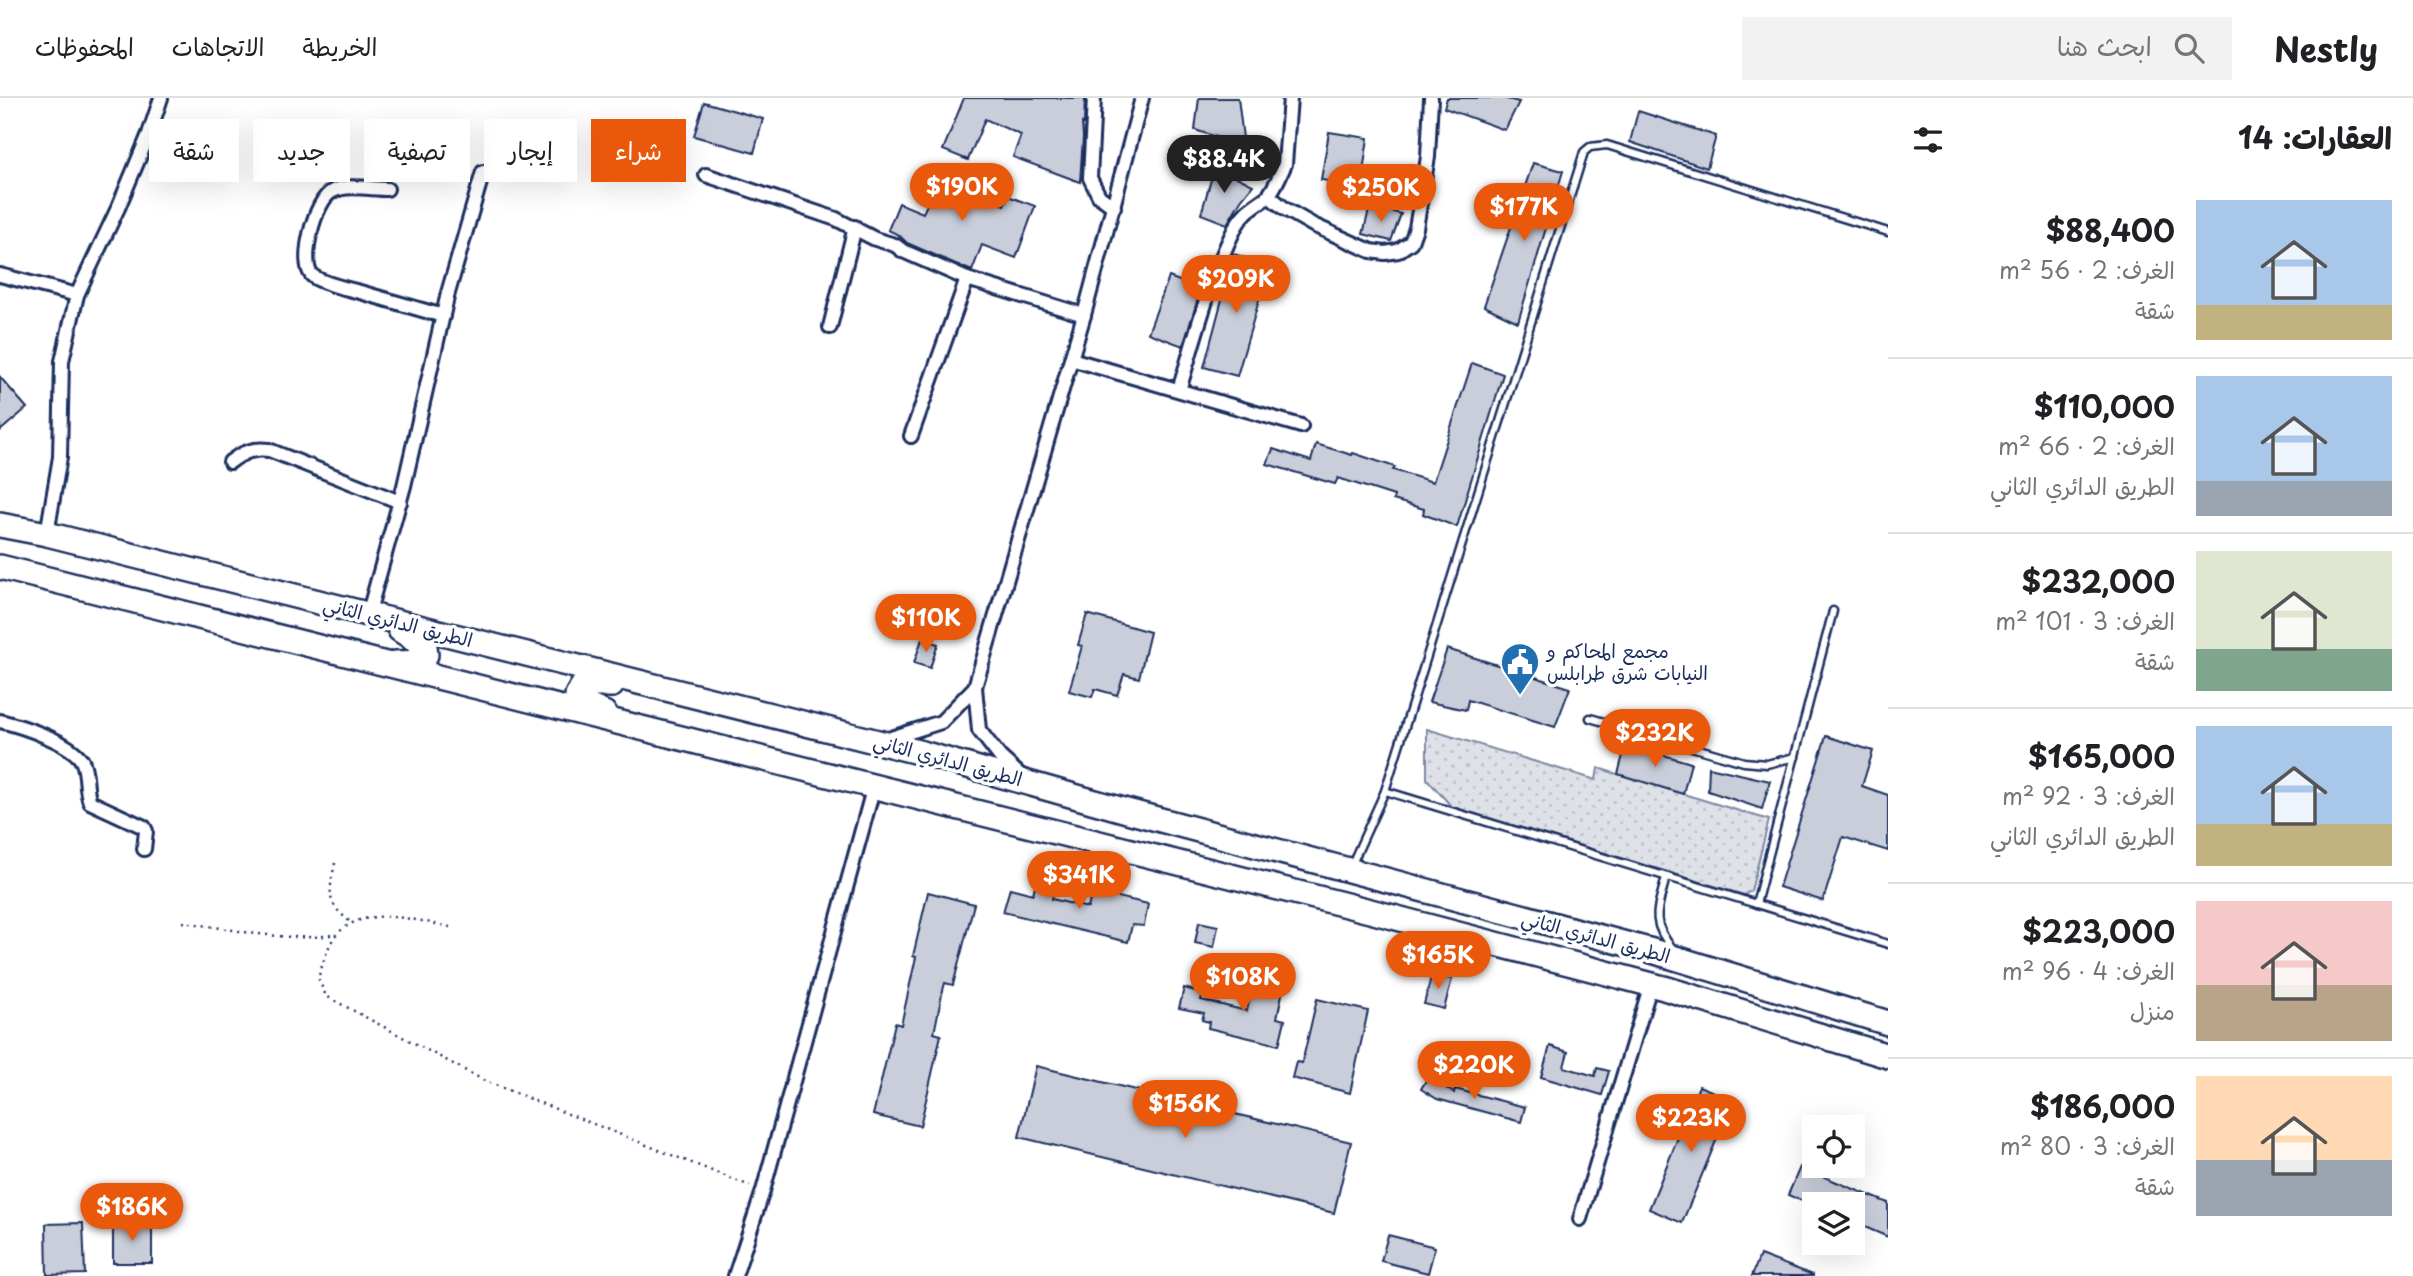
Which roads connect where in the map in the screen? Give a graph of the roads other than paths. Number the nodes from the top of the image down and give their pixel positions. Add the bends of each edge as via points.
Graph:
1 (161, 98) edge
2 (1094, 98) edge
3 (1142, 98) edge
4 (1290, 98) edge
5 (1432, 98) edge
6 (483, 173) dead end
7 (706, 175) dead end
8 (387, 190) dead end
9 (1269, 196) junction
10 (1114, 207) junction
11 (855, 227) junction
12 (1888, 232) edge
13 (0, 275) edge
14 (967, 279) junction
15 (77, 295) junction
16 (1084, 315) junction
17 (443, 316) junction
18 (830, 327) dead end
19 (1072, 359) junction
20 (1179, 390) junction
21 (1301, 426) dead end
22 (911, 436) dead end
23 (230, 462) dead end
24 (400, 502) junction
25 (0, 525) edge
26 (47, 534) junction
27 (0, 567) edge
28 (1833, 611) dead end
29 (368, 615) junction
30 (375, 662) junction
31 (975, 687) junction
32 (1590, 718) dead end
33 (0, 721) edge
34 (640, 730) junction
35 (879, 742) junction
36 (1795, 757) junction
37 (1026, 781) junction
38 (874, 786) junction
39 (1385, 792) junction
40 (144, 849) dead end
41 (1348, 871) junction
42 (1666, 877) junction
43 (1756, 904) junction
44 (1888, 944) edge
45 (1683, 961) junction
46 (1651, 984) junction
47 (1888, 1023) edge
48 (1888, 1056) edge
49 (1580, 1219) dead end
50 (735, 1276) edge

1 - 15 street via 118,208
2 - 10 street via 1090,178 1099,196
3 - 10 street
4 - 9 street via 1284,164
5 - 9 street via 1416,228 1411,242 1398,251 1371,251 1313,225
6 - 17 street
7 - 11 street
8 - 17 street via 346,188 326,195 317,211 307,270 334,285
9 - 20 street via 1250,207 1234,229
10 - 16 street
11 - 14 street
11 - 18 street
12 - 39 lane via 1607,145 1584,152
13 - 15 street
14 - 16 street
14 - 22 street
15 - 26 street via 62,361 60,457
16 - 19 street
17 - 24 street
19 - 20 street
19 - 31 street
20 - 21 street
23 - 24 street via 253,450 269,450
24 - 29 street
25 - 26 highway, الطريق الدائري الثاني
26 - 29 highway, الطريق الدائري الثاني
27 - 30 highway, الطريق الدائري الثاني
28 - 36 lane
29 - 30 highway via 425,646 422,662
29 - 35 highway, الطريق الدائري الثاني
30 - 34 highway, الطريق الدائري الثاني
31 - 35 street via 942,722
31 - 37 street via 979,730
32 - 36 lane via 1744,762 1768,764
33 - 40 street via 74,750 83,762 90,802 144,827
34 - 35 highway via 586,705 577,695 583,685 605,684
34 - 38 highway, الطريق الدائري الثاني
35 - 37 highway, الطريق الدائري الثاني
36 - 43 lane
37 - 41 highway, الطريق الدائري الثاني
38 - 46 highway, الطريق الدائري الثاني
38 - 50 street via 763,1191
39 - 41 lane
39 - 42 lane
41 - 45 highway, الطريق الدائري الثاني
42 - 43 lane
42 - 45 lane via 1657,913 1659,932
43 - 44 lane
45 - 47 highway, الطريق الدائري الثاني
46 - 48 highway, الطريق الدائري الثاني
46 - 49 street

